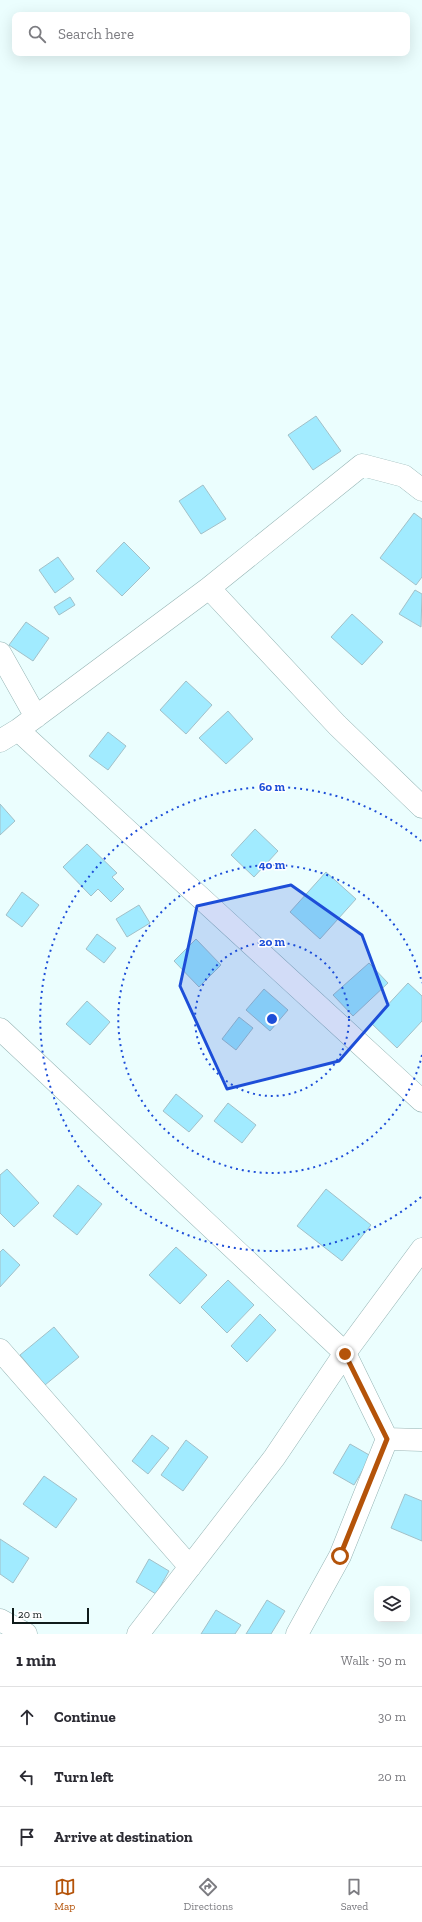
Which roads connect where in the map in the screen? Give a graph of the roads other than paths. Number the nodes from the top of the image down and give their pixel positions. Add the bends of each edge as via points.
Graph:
1 (422, 490) edge
2 (208, 588) junction
3 (0, 653) edge
4 (36, 717) junction
5 (9, 736) edge
6 (422, 807) edge
7 (0, 1029) edge
8 (422, 1101) edge
9 (422, 1249) edge
10 (0, 1350) edge
11 (345, 1354) junction
12 (387, 1439) junction
13 (422, 1440) edge
14 (190, 1567) junction
15 (0, 1620) edge
16 (26, 1634) edge
17 (138, 1634) edge
18 (297, 1634) edge

1 - 2 street via 404,476 362,465
2 - 4 street
2 - 6 street via 336,725
3 - 4 street
4 - 5 street
5 - 8 street
7 - 11 street
9 - 11 street
10 - 14 street
11 - 12 street
11 - 14 street via 274,1458
12 - 13 street
12 - 18 street via 340,1556
14 - 17 street
15 - 16 street

